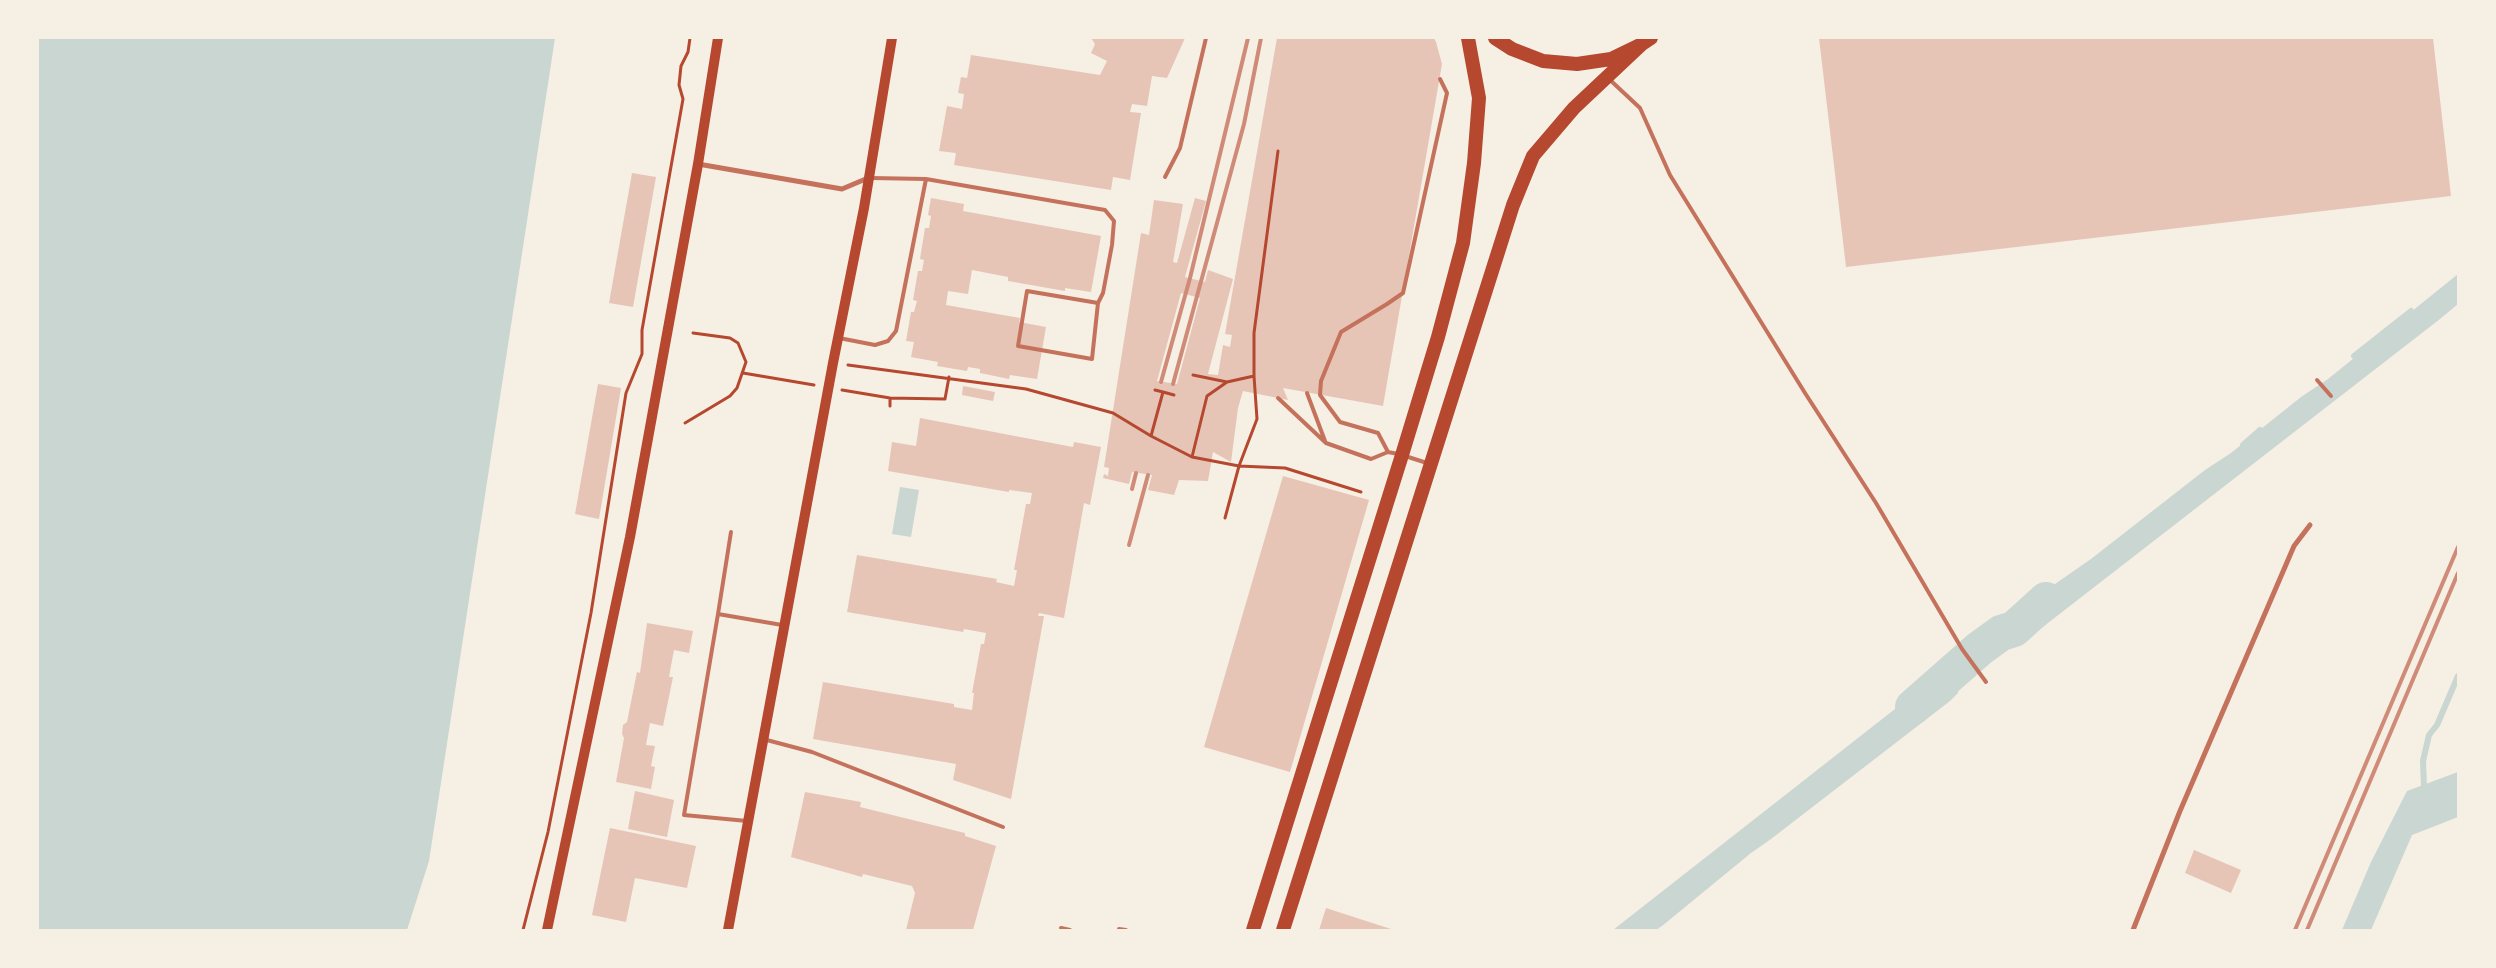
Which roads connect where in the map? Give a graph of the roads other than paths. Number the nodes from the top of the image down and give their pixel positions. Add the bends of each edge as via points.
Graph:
1 (718, 38) edge
2 (892, 38) edge
3 (1206, 38) edge
4 (1468, 38) edge
5 (1496, 38) edge
6 (1646, 41) edge
7 (1606, 77) junction
8 (1440, 79) dead end
9 (698, 164) junction
10 (1165, 177) dead end
11 (869, 178) junction
12 (926, 179) junction
13 (1098, 303) junction
14 (839, 338) junction
15 (2317, 380) dead end
16 (1307, 392) dead end
17 (2331, 396) dead end
18 (1278, 398) dead end
19 (1326, 443) junction
20 (1388, 452) junction
21 (1402, 455) junction
22 (1432, 464) junction
23 (2310, 525) dead end
24 (731, 532) dead end
25 (718, 614) junction
26 (785, 626) junction
27 (1986, 682) dead end
28 (762, 739) junction
29 (747, 821) junction
30 (1003, 827) dead end
31 (1062, 928) dead end
32 (1119, 929) dead end
33 (547, 930) edge
34 (728, 930) edge
35 (1070, 930) edge
36 (1126, 930) edge
37 (1253, 930) edge
38 (1283, 930) edge
39 (2133, 930) edge

1 - 9 main road
2 - 11 main road
3 - 10 lane via 1180,148
4 - 21 highway via 1479,98 1463,243
5 - 6 highway via 1512,49 1543,61 1577,64 1611,58
6 - 7 highway
7 - 22 highway via 1533,156 1513,205
7 - 27 lane via 1640,108 1670,174 1876,503 1962,650
8 - 20 lane via 1446,93 1403,292 1341,332 1321,381 1320,395 1340,422 1378,433
9 - 11 street via 842,189
9 - 33 main road via 630,537
11 - 12 lane
11 - 14 main road
12 - 13 lane via 1105,210 1114,221 1103,293
12 - 14 lane via 896,331 888,340 875,345
13 - 13 lane via 1027,290 1018,346 1092,359
14 - 26 main road
15 - 17 lane
16 - 19 lane
18 - 19 lane
19 - 20 lane via 1371,459
20 - 21 lane
21 - 22 lane
21 - 37 highway
22 - 38 highway
23 - 39 street via 2294,546 2180,811
24 - 25 lane
25 - 26 lane
25 - 29 lane via 684,815
26 - 28 main road
28 - 29 main road
28 - 30 lane via 812,752
29 - 34 main road
31 - 35 lane
32 - 36 lane

